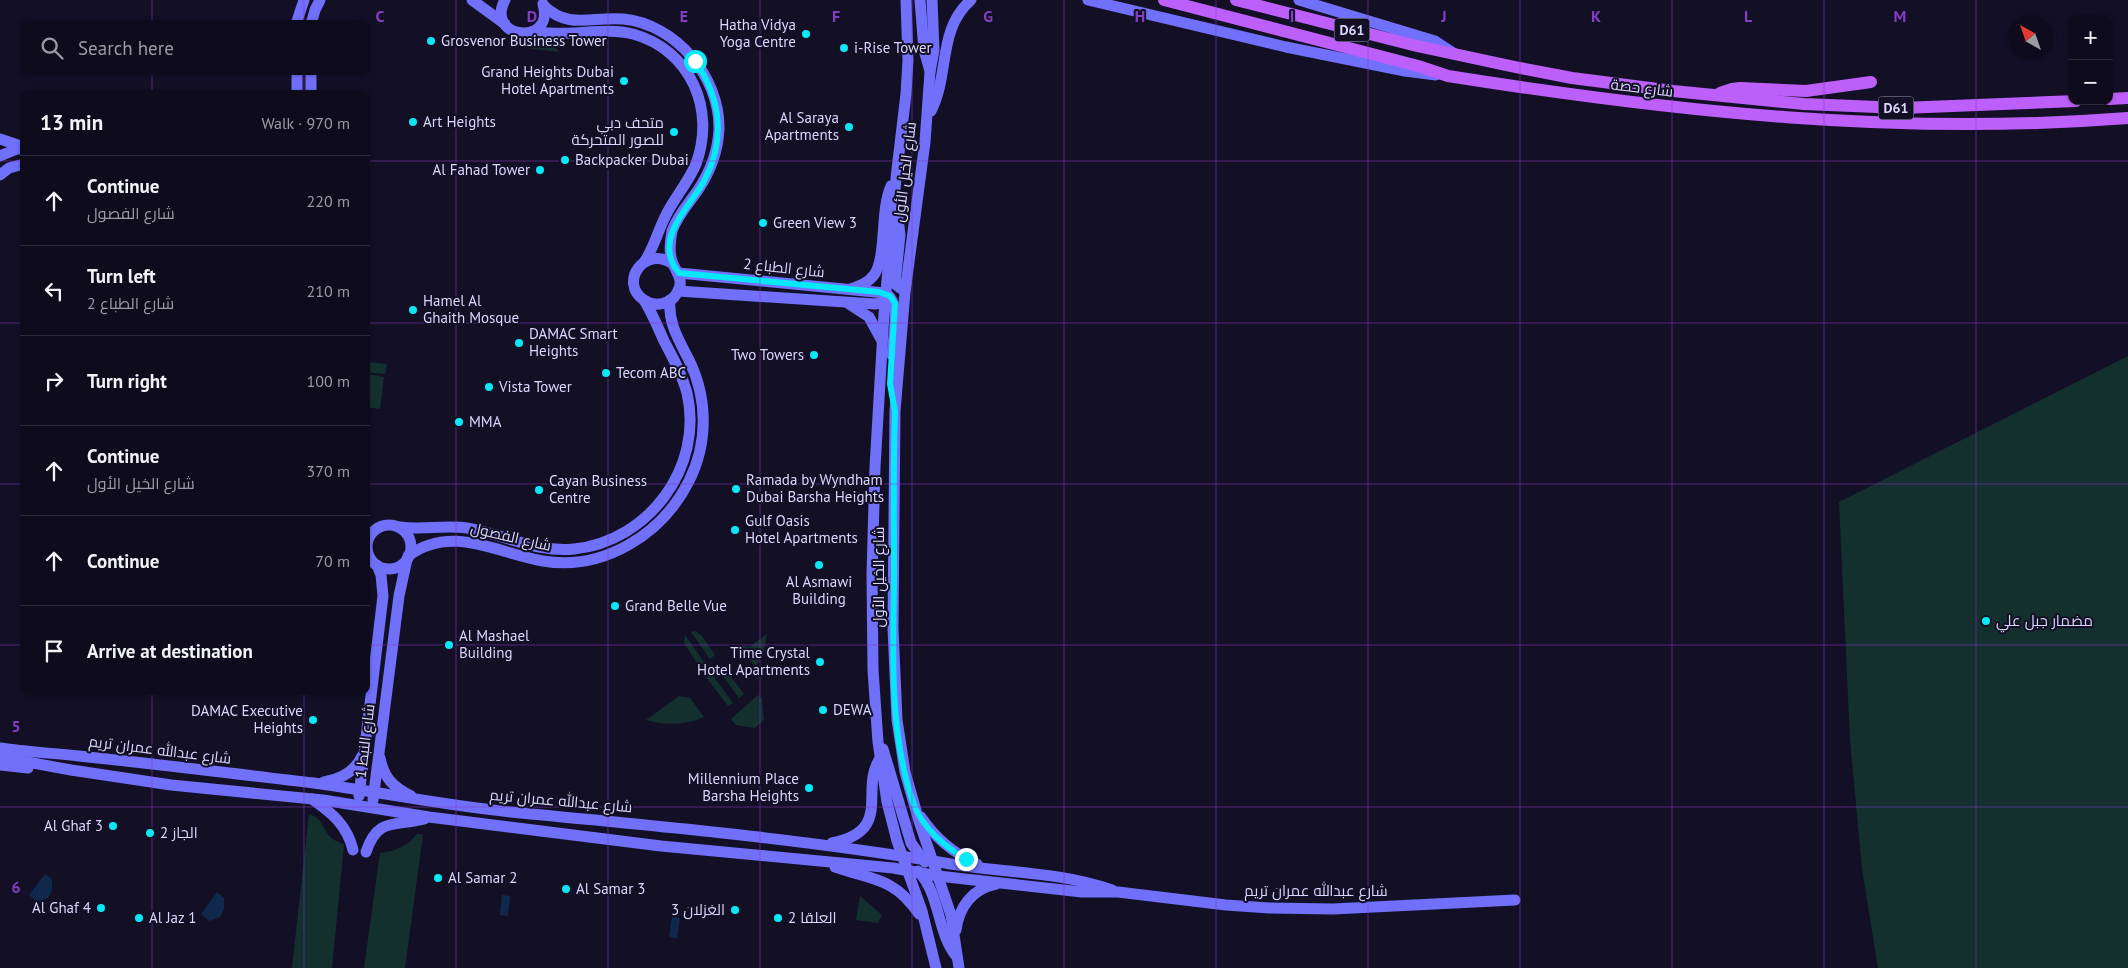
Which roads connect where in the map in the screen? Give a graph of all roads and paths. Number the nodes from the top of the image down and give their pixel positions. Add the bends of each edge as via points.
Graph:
1 (304, 0) edge
2 (320, 0) edge
3 (472, 0) edge
4 (505, 0) edge
5 (900, 0) edge
6 (906, 0) edge
7 (920, 0) edge
8 (932, 0) edge
9 (971, 0) edge
10 (1088, 0) edge
11 (1164, 0) edge
12 (1299, 0) edge
13 (542, 2) edge
14 (1243, 2) edge
15 (297, 20) edge
16 (312, 20) edge
17 (906, 23) junction
18 (505, 24) junction
19 (531, 32) junction
20 (1455, 54) junction
21 (930, 72) junction
22 (297, 75) edge
23 (311, 75) edge
24 (1448, 76) junction
25 (1871, 82) dead end
26 (297, 90) edge
27 (311, 90) edge
28 (1716, 94) junction
29 (2128, 98) edge
30 (2113, 99) edge
31 (2068, 101) edge
32 (2128, 118) edge
33 (927, 120) junction
34 (0, 139) edge
35 (20, 146) edge
36 (20, 149) edge
37 (0, 156) edge
38 (20, 165) edge
39 (0, 175) edge
40 (896, 178) junction
41 (894, 210) junction
42 (645, 261) junction
43 (676, 268) junction
44 (732, 278) junction
45 (906, 288) junction
46 (850, 290) junction
47 (678, 291) junction
48 (730, 294) junction
49 (888, 298) junction
50 (644, 300) junction
51 (670, 300) junction
52 (845, 302) junction
53 (889, 318) junction
54 (882, 342) junction
55 (895, 411) junction
56 (399, 527) junction
57 (370, 534) edge
58 (408, 558) junction
59 (373, 563) edge
60 (0, 741) edge
61 (878, 742) junction
62 (364, 752) junction
63 (379, 753) junction
64 (74, 755) junction
65 (4, 756) edge
66 (880, 759) junction
67 (316, 784) junction
68 (360, 790) junction
69 (374, 793) junction
70 (311, 798) junction
71 (419, 801) junction
72 (358, 806) junction
73 (914, 806) junction
74 (372, 808) junction
75 (429, 817) junction
76 (824, 844) junction
77 (352, 850) dead end
78 (366, 852) dead end
79 (820, 860) junction
80 (905, 862) junction
81 (932, 867) junction
82 (988, 868) junction
83 (920, 873) junction
84 (1002, 882) junction
85 (1118, 892) junction
86 (916, 894) junction
87 (932, 897) junction
88 (1515, 900) dead end
89 (924, 922) junction
90 (955, 934) junction
91 (958, 962) edge
92 (936, 968) edge

1 - 15 main road
2 - 16 main road
3 - 18 main road
4 - 18 main road via 501,12
5 - 17 main road
6 - 17 main road, شارع الخيل الأول
7 - 21 main road via 924,50
8 - 21 main road, شارع الخيل الأول via 934,44
9 - 33 main road via 951,27 939,89
10 - 24 main road via 1305,51 1410,72
11 - 24 main road, شارع حصة / D61
12 - 20 main road via 1424,37 1444,45
13 - 19 main road via 541,24
13 - 43 main road via 556,16 570,20 624,19 653,28 669,36 687,52 708,82 718,117 718,141 704,182 680,214 672,231 670,247
14 - 20 main road, شارع حصة / D61
17 - 40 main road, شارع الخيل الأول via 906,94
18 - 19 main road via 518,33
19 - 42 main road via 610,31 633,34 653,42 671,55 695,86 704,119 700,152
20 - 28 main road, شارع حصة / D61 via 1572,78
21 - 33 main road, شارع الخيل الأول
22 - 26 main road
23 - 27 main road
24 - 32 main road, شارع حصة / D61 via 1657,106 1809,121 1962,125
25 - 28 main road via 1806,90 1732,88
28 - 31 main road, شارع حصة / D61 via 1804,104 1902,108
29 - 30 main road
33 - 45 main road, شارع الخيل الأول
34 - 35 main road
36 - 37 main road
38 - 39 main road
40 - 41 main road, شارع الخيل الأول
40 - 46 main road via 888,195 877,269 870,279
41 - 45 main road via 900,229 895,284
41 - 49 main road, شارع الخيل الأول
42 - 43 main road via 659,258
42 - 50 main road via 637,270 634,281 636,292
43 - 44 main road, شارع الطباع 2
43 - 47 main road via 680,285
44 - 46 main road, شارع الطباع 2
44 - 48 main road via 726,284
45 - 49 main road
45 - 55 main road, شارع الخيل الأول
46 - 49 main road, شارع الطباع 2
47 - 48 main road, شارع الطباع 2
47 - 51 main road
48 - 52 main road, شارع الطباع 2
49 - 52 main road, شارع الطباع 2
49 - 53 main road, شارع الخيل الأول
50 - 51 main road via 654,304
50 - 56 main road, شارع الفصول via 683,379 690,409 684,460 668,492 645,518 613,539 563,550 531,546 464,528
51 - 58 main road, شارع الفصول via 671,325 699,386 704,426 699,454 689,481 656,526 630,546 581,562 541,560 453,540 424,546
52 - 54 main road via 869,318
53 - 54 main road, شارع الخيل الأول
53 - 55 main road via 890,384
54 - 61 main road, شارع الخيل الأول via 872,574
55 - 73 main road, شارع الخيل الأول via 895,694 901,746
56 - 57 main road via 386,525
56 - 58 main road via 410,540
58 - 59 main road via 390,568
58 - 63 main road, شارع النبط 1 via 400,590
59 - 62 main road, شارع النبط 1 via 381,575 382,596
60 - 64 main road
61 - 66 main road, شارع الخيل الأول
61 - 81 main road via 887,756 911,843
62 - 67 main road via 345,776
62 - 68 main road, شارع النبط 1
63 - 69 main road, شارع النبط 1
63 - 71 main road via 384,773 392,785
64 - 65 main road, شارع عبدالله عمران تريم
64 - 67 main road, شارع عبدالله عمران تريم
65 - 70 main road, شارع عبدالله عمران تريم via 171,785
66 - 76 main road via 874,773 873,805 866,823 851,837
66 - 80 main road, شارع الخيل الأول via 887,802
67 - 68 main road, شارع عبدالله عمران تريم
68 - 69 main road, شارع عبدالله عمران تريم
68 - 72 main road, شارع النبط 1
69 - 71 main road, شارع عبدالله عمران تريم
69 - 74 main road, شارع النبط 1
70 - 72 main road, شارع عبدالله عمران تريم
70 - 77 main road via 341,823
71 - 76 main road, شارع عبدالله عمران تريم
72 - 74 main road, شارع عبدالله عمران تريم
73 - 81 main road, شارع الخيل الأول
73 - 82 main road via 928,828 946,846
74 - 75 main road, شارع عبدالله عمران تريم
75 - 78 main road via 383,827 372,838
75 - 79 main road, شارع عبدالله عمران تريم via 661,846
76 - 80 main road, شارع عبدالله عمران تريم via 888,853
79 - 80 main road, شارع عبدالله عمران تريم
79 - 89 main road via 870,876 892,887 910,902
80 - 81 main road, شارع عبدالله عمران تريم
80 - 83 main road, شارع عبدالله عمران تريم
80 - 86 main road, شارع الخيل الأول
81 - 82 main road, شارع عبدالله عمران تريم
81 - 83 main road, شارع عبدالله عمران تريم
81 - 84 main road, شارع عبدالله عمران تريم via 952,877
81 - 90 main road, شارع الخيل الأول via 951,914
82 - 85 main road, شارع عبدالله عمران تريم via 1067,878
83 - 87 main road
84 - 85 main road, شارع عبدالله عمران تريم via 1082,892
84 - 90 main road via 983,888 968,899 959,916
85 - 88 main road, شارع عبدالله عمران تريم via 1290,909
86 - 87 main road via 918,886 924,884
86 - 89 main road, شارع الخيل الأول
87 - 91 main road via 944,934
89 - 92 main road, شارع الخيل الأول
90 - 91 main road, شارع الخيل الأول

